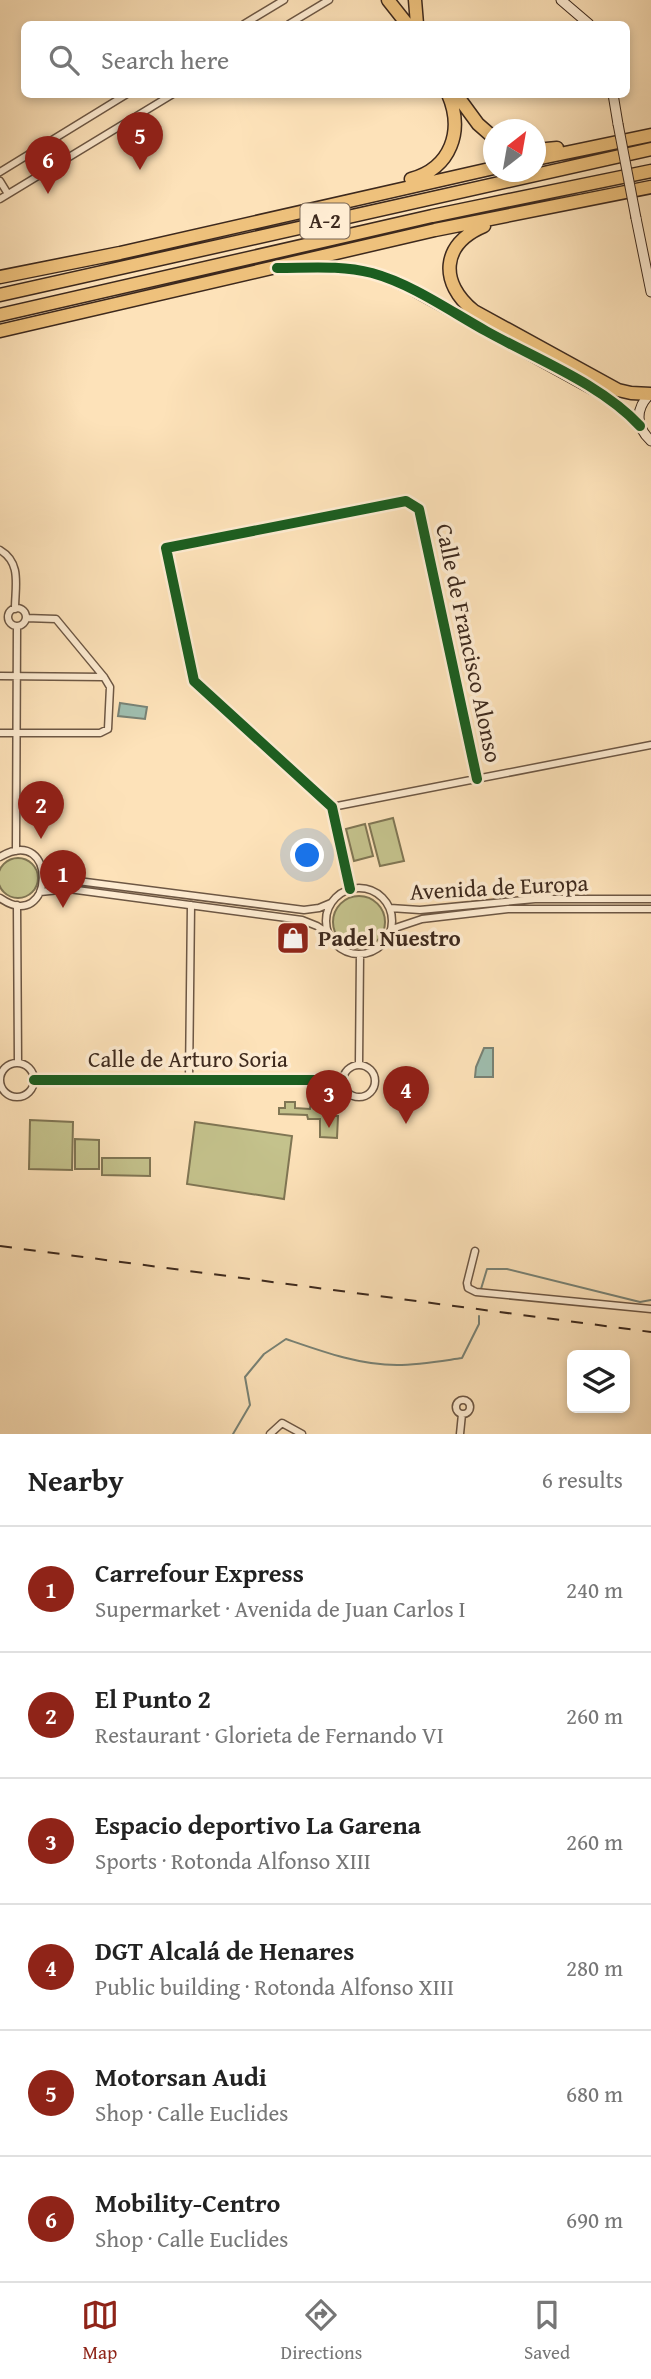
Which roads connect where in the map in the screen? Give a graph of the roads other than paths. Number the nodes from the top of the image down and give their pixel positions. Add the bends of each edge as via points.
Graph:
1 (284, 0) edge
2 (329, 0) edge
3 (388, 0) edge
4 (415, 0) edge
5 (561, 0) edge
6 (252, 21) edge
7 (294, 21) edge
8 (405, 21) edge
9 (417, 21) edge
10 (586, 21) edge
11 (120, 98) edge
12 (166, 98) edge
13 (449, 98) edge
14 (459, 98) edge
15 (615, 98) edge
16 (483, 128) edge
17 (651, 134) edge
18 (546, 149) edge
19 (651, 149) edge
20 (546, 157) edge
21 (483, 170) edge
22 (651, 171) edge
23 (0, 172) edge
24 (0, 181) edge
25 (651, 187) edge
26 (8, 194) junction
27 (0, 199) edge
28 (323, 205) junction
29 (526, 212) junction
30 (277, 268) junction
31 (0, 277) edge
32 (651, 292) edge
33 (0, 295) edge
34 (0, 315) edge
35 (0, 331) edge
36 (651, 393) edge
37 (640, 426) junction
38 (651, 441) edge
39 (0, 550) edge
40 (15, 609) junction
41 (4, 617) edge
42 (26, 618) junction
43 (17, 627) junction
44 (0, 676) edge
45 (18, 676) junction
46 (104, 677) junction
47 (0, 733) edge
48 (17, 733) junction
49 (651, 746) edge
50 (477, 779) junction
51 (332, 807) junction
52 (16, 851) junction
53 (0, 857) edge
54 (43, 870) junction
55 (350, 889) junction
56 (40, 892) junction
57 (0, 898) edge
58 (651, 899) edge
59 (331, 903) junction
60 (17, 905) junction
61 (191, 905) junction
62 (390, 908) junction
63 (651, 909) edge
64 (392, 929) junction
65 (328, 934) junction
66 (360, 954) junction
67 (18, 1063) junction
68 (359, 1064) junction
69 (34, 1080) junction
70 (189, 1080) junction
71 (342, 1080) junction
72 (475, 1251) dead end
73 (651, 1309) edge
74 (462, 1414) dead end
75 (270, 1434) edge
76 (302, 1434) edge
77 (460, 1434) edge

1 - 6 street
2 - 7 street
3 - 8 highway
4 - 9 highway
5 - 10 street
11 - 23 street
12 - 26 street
13 - 28 highway via 456,128 440,165 422,176
14 - 16 highway
15 - 32 street, bridge
17 - 18 highway
17 - 20 highway
19 - 33 highway, A-2
21 - 28 highway
22 - 34 highway, A-2
24 - 26 street
25 - 29 highway
26 - 27 street
28 - 31 highway
29 - 30 highway
29 - 36 highway via 468,233 459,242 449,273 462,302 618,390
30 - 35 highway
30 - 37 street via 327,266 376,274 612,401
36 - 37 street via 640,408
37 - 38 street
39 - 40 street via 16,566
40 - 41 street
40 - 42 street via 21,609
41 - 43 street
42 - 43 street
42 - 46 street via 56,619
43 - 45 street
44 - 45 street
45 - 46 street
45 - 48 street
46 - 48 street via 110,687 108,729 100,733
47 - 48 street
48 - 52 street
49 - 50 street
50 - 51 street
50 - 51 street, Calle de Francisco Alonso via 419,509 406,501 166,548 194,681
51 - 55 street
52 - 53 street
52 - 54 street via 33,856
54 - 56 street
54 - 59 street via 70,880 303,910
55 - 59 street
55 - 62 street via 378,893
56 - 60 street via 26,904
56 - 61 street via 69,889
57 - 60 street
58 - 62 street, Avenida de Europa via 536,899 420,910
59 - 65 street
60 - 67 street
61 - 65 street via 302,920
61 - 70 street
62 - 64 street
63 - 64 street, Avenida de Europa via 508,909 422,919
64 - 66 street via 380,947
65 - 66 street via 341,949
66 - 68 street
67 - 69 street via 27,1067
67 - 69 street via 1,1075 3,1091 23,1097
68 - 71 street via 349,1067
68 - 71 street via 373,1073 375,1084 369,1093 354,1097
69 - 70 street, Calle de Arturo Soria
70 - 71 street, Calle de Arturo Soria
72 - 73 street via 467,1283 476,1292
74 - 77 street
75 - 76 street via 282,1423

